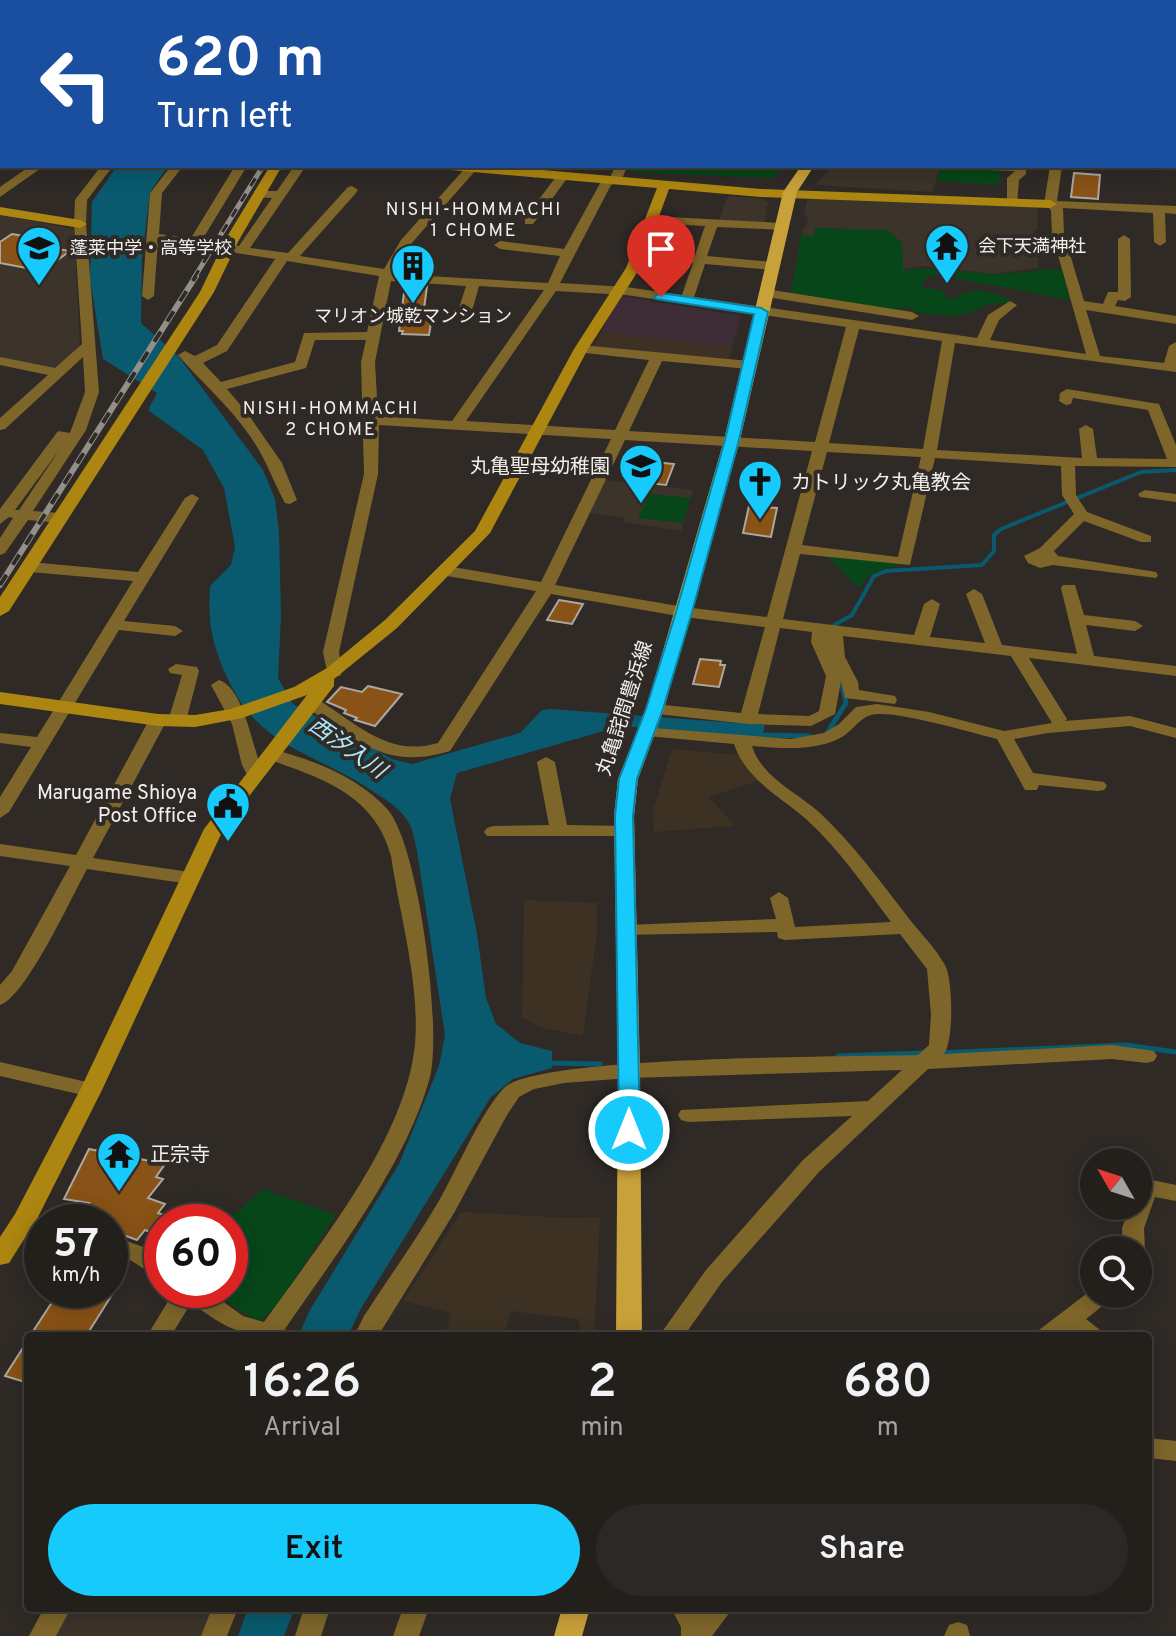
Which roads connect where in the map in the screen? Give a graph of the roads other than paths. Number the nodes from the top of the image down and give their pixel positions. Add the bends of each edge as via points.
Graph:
1 (35, 168) edge
2 (105, 168) edge
3 (175, 168) edge
4 (240, 168) edge
5 (275, 168) edge
6 (299, 168) edge
7 (461, 168) edge
8 (486, 168) edge
9 (620, 168) edge
10 (807, 168) edge
11 (1022, 168) edge
12 (1056, 168) edge
13 (534, 170) edge
14 (562, 177) junction
15 (611, 181) junction
16 (664, 186) junction
17 (352, 190) dead end
18 (790, 192) junction
19 (0, 193) edge
20 (258, 194) junction
21 (280, 195) junction
22 (1013, 202) junction
23 (1050, 204) junction
24 (1159, 210) junction
25 (1176, 210) edge
26 (0, 211) edge
27 (653, 219) junction
28 (529, 221) dead end
29 (712, 223) junction
30 (80, 224) junction
31 (782, 227) junction
32 (151, 236) junction
33 (1124, 239) dead end
34 (1160, 242) dead end
35 (194, 243) junction
36 (500, 245) dead end
37 (236, 248) junction
38 (569, 253) junction
39 (639, 254) junction
40 (288, 257) junction
41 (700, 260) junction
42 (773, 266) junction
43 (386, 275) junction
44 (474, 282) junction
45 (551, 287) junction
46 (617, 291) junction
47 (766, 293) junction
48 (148, 296) dead end
49 (687, 300) junction
50 (1076, 304) junction
51 (1010, 305) dead end
52 (1108, 309) junction
53 (465, 311) dead end
54 (761, 312) junction
55 (912, 316) dead end
56 (1176, 320) edge
57 (853, 326) junction
58 (373, 336) junction
59 (949, 339) junction
60 (982, 343) junction
61 (87, 346) junction
62 (1176, 346) edge
63 (581, 349) junction
64 (183, 356) junction
65 (658, 356) junction
66 (1094, 359) junction
67 (0, 361) edge
68 (749, 365) junction
69 (1172, 367) edge
70 (58, 373) junction
71 (217, 387) junction
72 (92, 392) junction
73 (1066, 401) dead end
74 (263, 406) dead end
75 (237, 412) junction
76 (371, 420) junction
77 (457, 424) junction
78 (0, 426) edge
79 (538, 429) junction
80 (1086, 429) dead end
81 (623, 434) junction
82 (732, 440) junction
83 (821, 445) junction
84 (929, 453) junction
85 (1068, 462) junction
86 (1090, 462) junction
87 (1145, 494) dead end
88 (192, 498) dead end
89 (1176, 498) edge
90 (290, 500) dead end
91 (1076, 506) junction
92 (1, 515) edge
93 (24, 515) junction
94 (60, 518) junction
95 (1146, 539) dead end
96 (794, 549) junction
97 (0, 550) edge
98 (30, 567) junction
99 (447, 571) junction
100 (1150, 575) dead end
101 (143, 577) junction
102 (1069, 588) dead end
103 (545, 590) junction
104 (974, 594) dead end
105 (932, 604) dead end
106 (0, 611) edge
107 (684, 612) junction
108 (1076, 619) junction
109 (774, 622) junction
110 (116, 625) junction
111 (1135, 626) dead end
112 (827, 630) junction
113 (175, 631) dead end
114 (921, 641) junction
115 (996, 650) junction
116 (1017, 652) junction
117 (1087, 661) junction
118 (176, 669) dead end
119 (1176, 671) edge
120 (334, 672) junction
121 (219, 685) dead end
122 (2, 701) edge
123 (305, 701) junction
124 (65, 705) junction
125 (655, 709) junction
126 (945, 711) dead end
127 (238, 713) junction
128 (748, 719) junction
129 (1058, 719) dead end
130 (168, 721) junction
131 (647, 731) junction
132 (1176, 733) edge
133 (1004, 736) junction
134 (0, 738) edge
135 (742, 741) junction
136 (41, 743) junction
137 (273, 751) junction
138 (546, 762) dead end
139 (0, 773) edge
140 (255, 774) junction
141 (21, 776) junction
142 (1098, 787) dead end
143 (1, 810) edge
144 (559, 830) junction
145 (493, 832) dead end
146 (625, 832) junction
147 (0, 850) edge
148 (84, 861) junction
149 (190, 878) junction
150 (779, 898) dead end
151 (906, 927) junction
152 (627, 931) junction
153 (785, 934) dead end
154 (0, 998) edge
155 (932, 1056) junction
156 (1147, 1056) dead end
157 (0, 1069) edge
158 (629, 1071) junction
159 (91, 1090) junction
160 (871, 1108) junction
161 (688, 1115) dead end
162 (1176, 1193) edge
163 (41, 1204) edge
164 (24, 1231) edge
165 (1133, 1236) edge
166 (0, 1256) edge
167 (177, 1308) edge
168 (214, 1308) edge
169 (1084, 1308) edge
170 (1069, 1319) junction
171 (162, 1332) edge
172 (263, 1332) edge
173 (274, 1332) edge
174 (368, 1332) edge
175 (629, 1332) edge
176 (674, 1332) edge
177 (1052, 1332) edge
178 (1087, 1332) edge
179 (1152, 1448) edge
180 (1176, 1451) edge
181 (56, 1612) edge
182 (223, 1612) edge
183 (316, 1612) edge
184 (415, 1612) edge
185 (575, 1612) edge
186 (686, 1612) edge
187 (716, 1612) edge
188 (42, 1636) edge
189 (214, 1636) edge
190 (308, 1636) edge
191 (406, 1636) edge
192 (568, 1636) edge
193 (695, 1636) edge

1 - 19 street
2 - 30 street via 81,200
3 - 32 street via 156,193
4 - 35 street
5 - 20 street
6 - 21 street
7 - 43 street
8 - 13 street
9 - 15 street
10 - 18 main road, 丸亀詫間豊浜線
11 - 22 street via 1013,178
12 - 23 street
13 - 14 street
14 - 15 street
14 - 28 street
15 - 16 street
15 - 38 street
16 - 18 street
16 - 27 street
17 - 40 street
18 - 22 street
18 - 31 main road, 丸亀詫間豊浜線
20 - 21 street
20 - 37 street
21 - 37 street
22 - 23 street
23 - 24 street
23 - 50 street via 1057,209
24 - 25 street
24 - 34 street
26 - 30 street
27 - 29 street
27 - 39 street
29 - 31 street
29 - 41 street
30 - 61 street
31 - 42 main road, 丸亀詫間豊浜線
32 - 35 street
32 - 48 street
33 - 52 street via 1125,297 1113,295
35 - 37 street
36 - 38 street
37 - 40 street
37 - 64 street via 207,292
38 - 45 street
39 - 41 street
39 - 46 street
40 - 43 street
40 - 64 street via 222,348
41 - 42 street
41 - 49 street
42 - 47 main road, 丸亀詫間豊浜線
43 - 44 street
43 - 58 street
44 - 45 street
44 - 53 street
45 - 46 street
45 - 77 street
46 - 49 street
46 - 63 street
47 - 54 main road, 丸亀詫間豊浜線
47 - 55 street
49 - 54 street
50 - 52 street
50 - 66 street
51 - 60 street via 993,318
52 - 56 street
54 - 57 street
54 - 68 main road, 丸亀詫間豊浜線
57 - 59 street
57 - 83 street
58 - 71 street via 309,336 301,365
58 - 76 street via 368,362
59 - 60 street
59 - 84 street
60 - 66 street
61 - 70 street
61 - 72 street
62 - 69 street
63 - 65 street
63 - 79 street
64 - 71 street
64 - 94 street via 142,395
65 - 68 street
65 - 81 street
66 - 69 street
67 - 70 street
68 - 82 main road, 丸亀詫間豊浜線
70 - 78 street
71 - 75 street
72 - 92 street
72 - 93 street via 79,430
73 - 86 street via 1067,393 1154,407 1176,463
74 - 75 street
75 - 90 street via 277,464
76 - 77 street
76 - 120 street via 371,474 331,652
77 - 79 street
79 - 81 street
79 - 99 street via 482,533
80 - 86 street
81 - 82 street
81 - 103 street
82 - 83 street
82 - 107 main road, 丸亀詫間豊浜線
83 - 84 street
83 - 96 street
84 - 85 street
84 - 96 street via 905,562
85 - 86 street
85 - 91 street
87 - 89 street
88 - 101 street
91 - 95 street
91 - 100 street via 1049,556
92 - 93 street
93 - 94 street
93 - 97 street
94 - 98 street
96 - 109 street
98 - 101 street
98 - 106 street
99 - 103 street
99 - 120 street
101 - 110 street
102 - 108 street
103 - 107 street
103 - 123 street via 444,747 421,754 398,752
104 - 115 street
105 - 114 street
107 - 109 street
107 - 125 main road, 丸亀詫間豊浜線
108 - 111 street
108 - 117 street
109 - 112 street
109 - 128 street
110 - 113 street
110 - 124 street
112 - 114 street
112 - 126 street via 851,694
112 - 128 street via 819,642 834,676 827,714 811,721
114 - 115 street
115 - 116 street
116 - 117 street
116 - 129 street
117 - 119 street
118 - 130 street via 191,671
120 - 123 street
121 - 127 street
122 - 124 street
123 - 127 street
123 - 137 street
124 - 130 street
124 - 136 street
125 - 128 street
125 - 131 main road, 丸亀詫間豊浜線
127 - 130 street
127 - 140 street
130 - 148 street
131 - 135 street
131 - 146 main road, 丸亀詫間豊浜線 via 628,779
132 - 133 street via 1130,721
133 - 135 street via 877,709 862,711 829,737 791,744
133 - 142 street via 1030,783
134 - 136 street
135 - 151 street via 748,760 813,816
136 - 141 street
137 - 140 street
137 - 173 street via 364,797 394,834 425,1042 416,1087 375,1174
138 - 144 street
139 - 141 street
140 - 149 street via 214,829
141 - 143 street
144 - 145 street
144 - 146 street
146 - 152 main road, 丸亀詫間豊浜線
147 - 148 street
148 - 149 street
148 - 154 street via 20,975
149 - 159 street
150 - 152 street via 787,925
151 - 153 street via 830,937
151 - 155 street via 937,968 941,1015
152 - 158 main road, 丸亀詫間豊浜線
155 - 156 street via 1021,1064
155 - 158 street
155 - 160 street
157 - 159 street
158 - 174 street via 543,1078 512,1092
158 - 175 main road, 丸亀詫間豊浜線
159 - 163 street
160 - 161 street
160 - 176 street via 791,1188 714,1276
162 - 165 street via 1147,1187
164 - 166 street
167 - 171 street
168 - 172 street
169 - 170 street
170 - 177 street
170 - 178 street
179 - 180 street
181 - 188 street
182 - 189 street
183 - 190 street
184 - 191 street
185 - 192 main road
186 - 193 street
187 - 193 street

